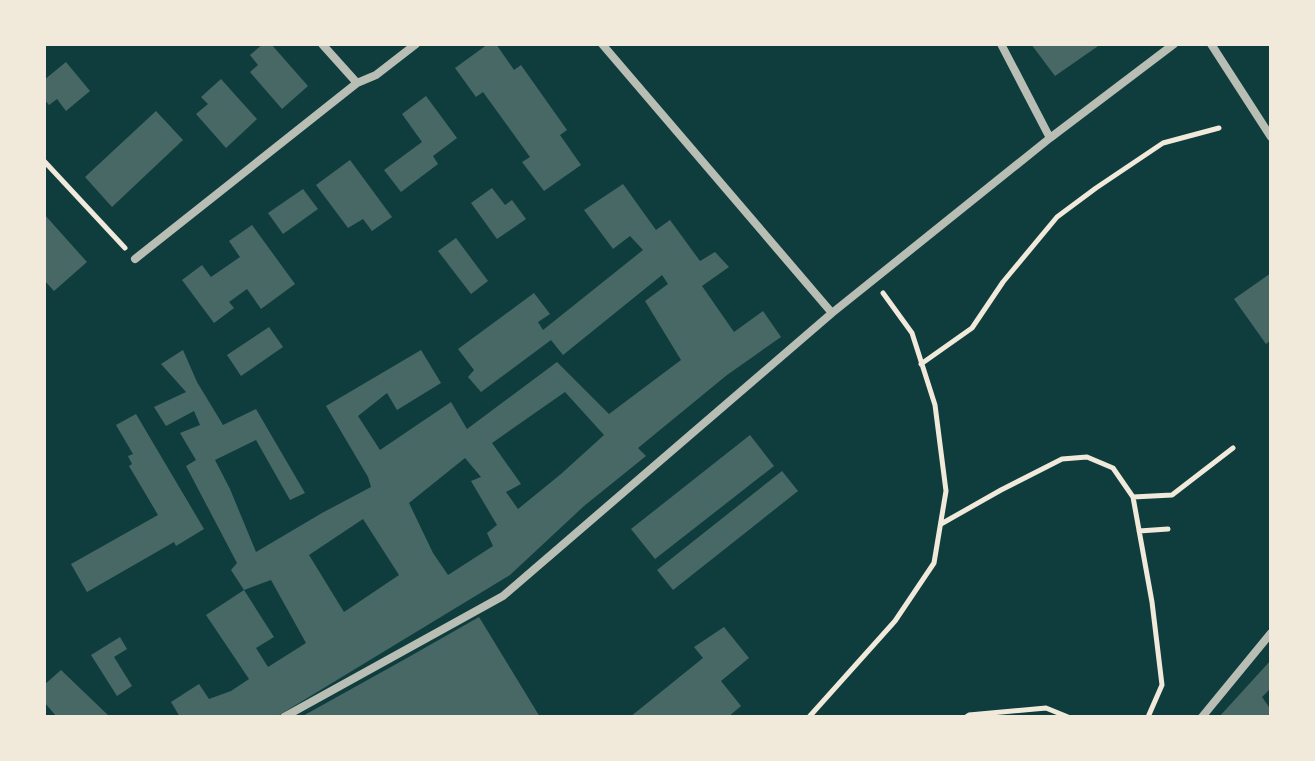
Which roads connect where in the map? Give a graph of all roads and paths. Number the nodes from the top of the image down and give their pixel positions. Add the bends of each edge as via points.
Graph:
1 (322, 44) edge
2 (416, 44) edge
3 (602, 44) edge
4 (1001, 44) edge
5 (1174, 44) edge
6 (1211, 44) edge
7 (357, 83) junction
8 (1219, 128) dead end
9 (1271, 137) edge
10 (1050, 138) junction
11 (44, 161) edge
12 (135, 259) joint
13 (873, 279) junction
14 (832, 313) junction
15 (921, 364) junction
16 (1233, 448) dead end
17 (1133, 497) junction
18 (940, 525) junction
19 (1168, 529) dead end
20 (1139, 531) junction
21 (1271, 633) edge
22 (284, 717) edge
23 (809, 717) edge
24 (966, 717) edge
25 (1068, 717) edge
26 (1148, 717) edge
27 (1202, 717) edge

1 - 7 street
2 - 7 street
3 - 14 street
4 - 10 street
5 - 10 street
6 - 9 street
7 - 12 street
8 - 15 path via 1163,143 1057,217 972,328
10 - 13 street
11 - 12 path
13 - 14 street
13 - 15 path via 912,333
14 - 22 street via 503,596
15 - 18 path via 935,405 946,491
16 - 17 path via 1172,495
17 - 18 path via 1113,468 1087,457 1062,459
17 - 20 path
18 - 23 path via 934,563 895,621
19 - 20 path
20 - 26 path via 1162,685
21 - 27 street
24 - 25 path via 1046,708

